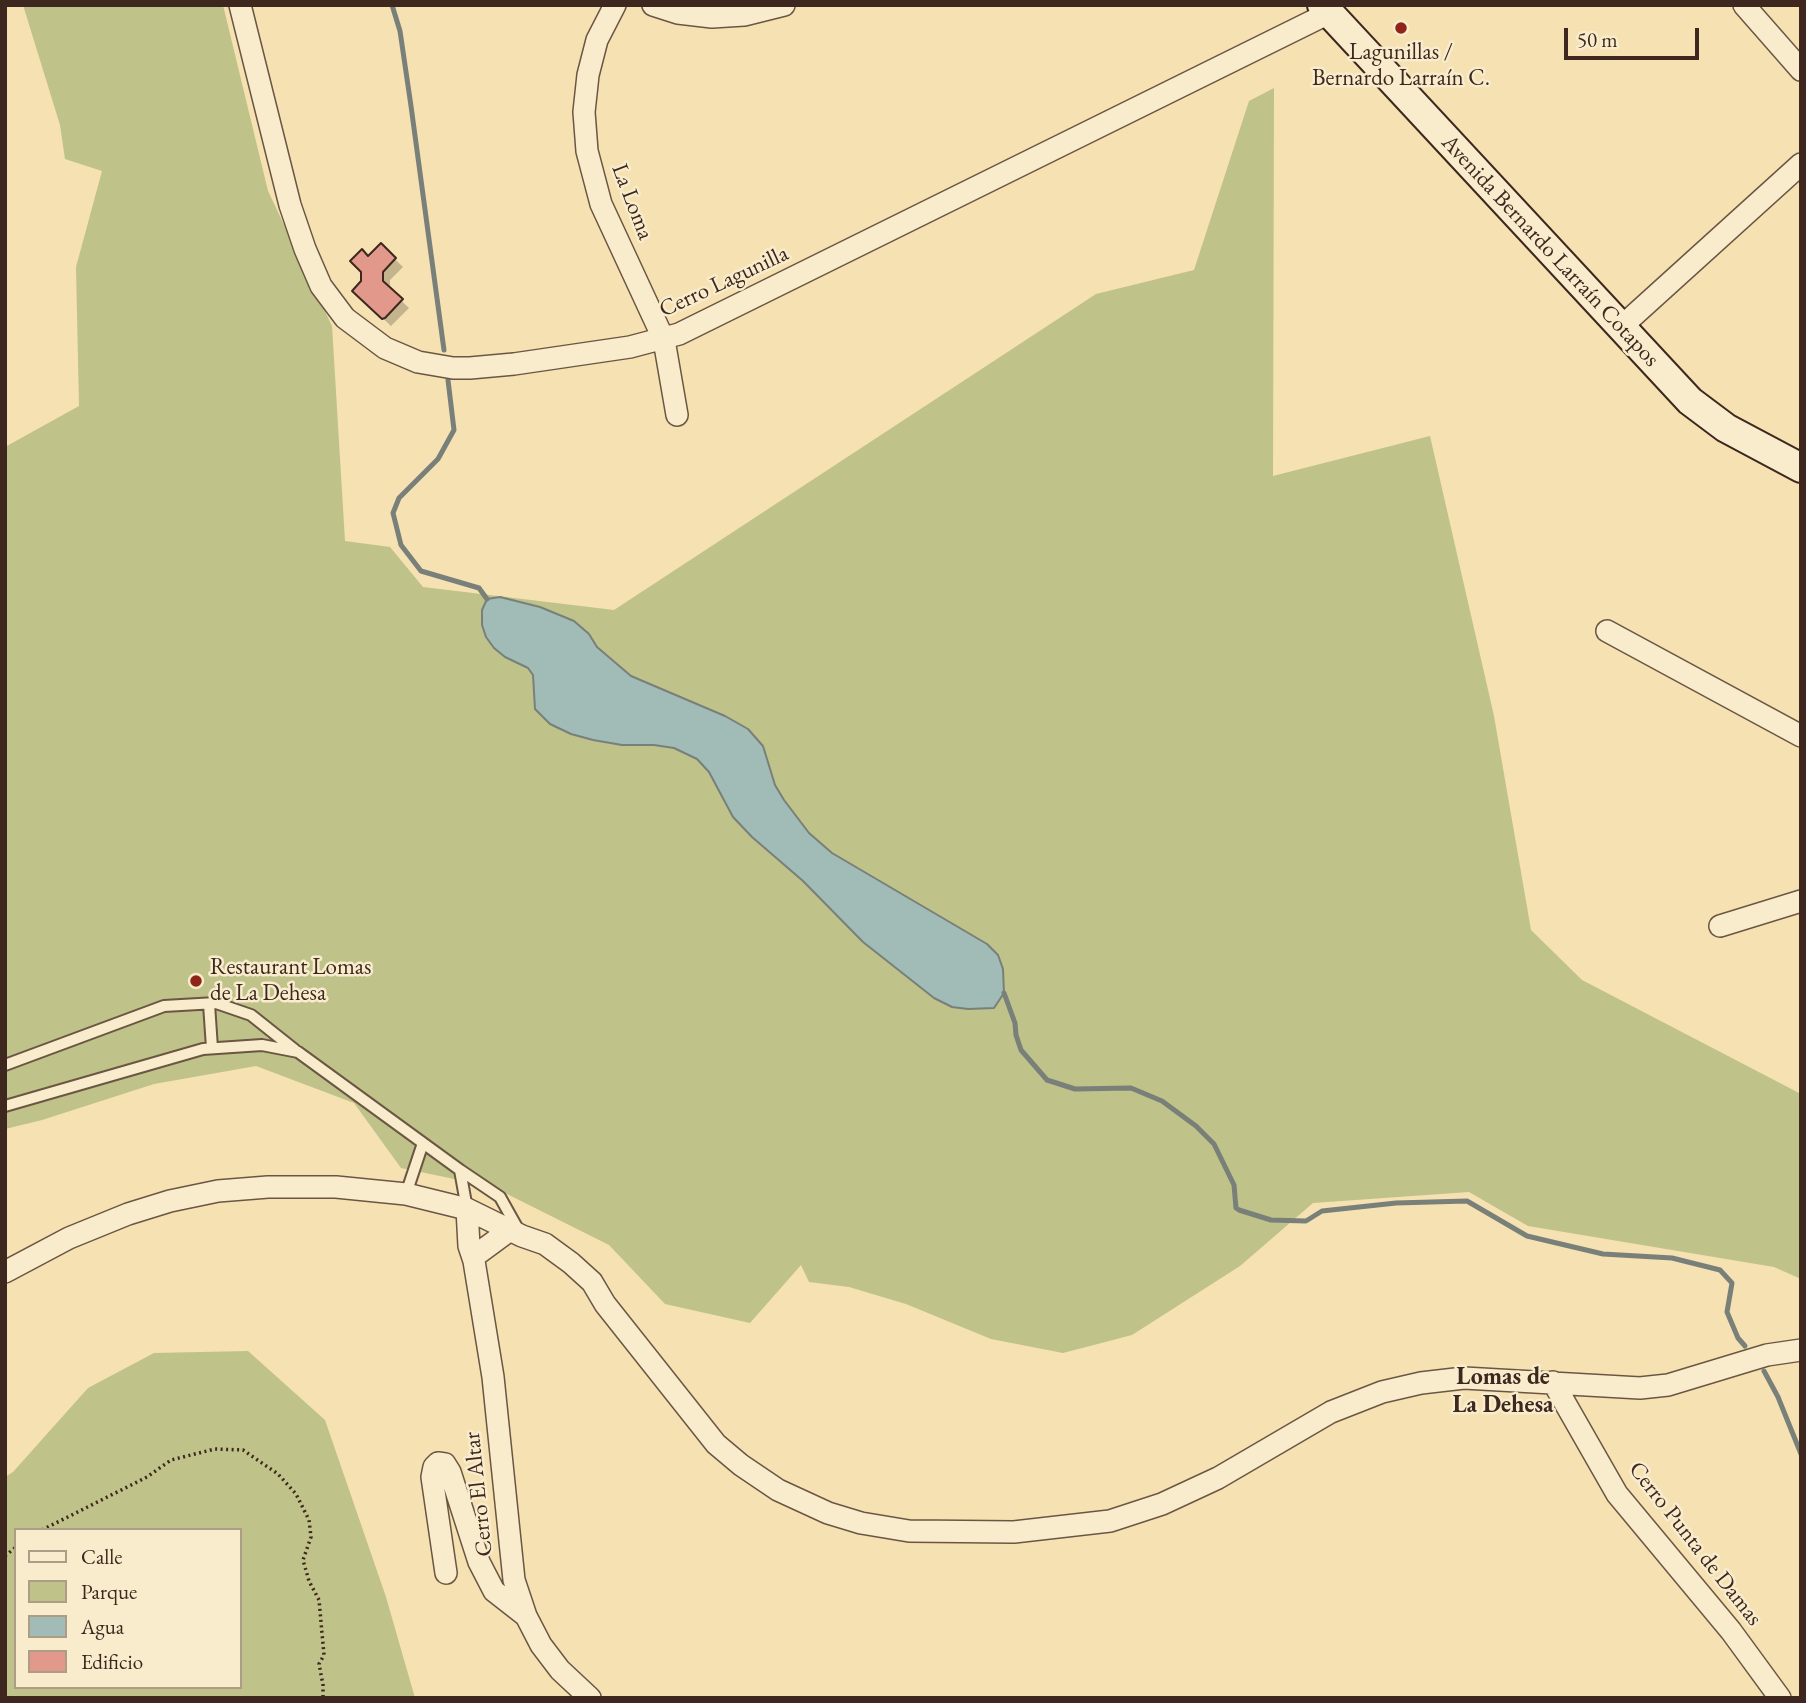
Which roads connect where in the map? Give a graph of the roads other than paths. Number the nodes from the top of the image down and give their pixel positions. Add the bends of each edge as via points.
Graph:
1 (240, 5) edge
2 (615, 5) edge
3 (653, 5) edge
4 (784, 5) edge
5 (1744, 5) edge
6 (1326, 9) edge
7 (1801, 70) edge
8 (1801, 164) edge
9 (1621, 327) junction
10 (664, 340) junction
11 (677, 415) dead end
12 (1801, 468) edge
13 (1608, 631) dead end
14 (1801, 736) edge
15 (1801, 901) edge
16 (1720, 926) dead end
17 (209, 1003) junction
18 (212, 1048) junction
19 (300, 1054) junction
20 (5, 1065) edge
21 (5, 1105) edge
22 (423, 1143) junction
23 (460, 1170) junction
24 (406, 1194) junction
25 (467, 1209) junction
26 (516, 1233) junction
27 (474, 1261) junction
28 (5, 1272) edge
29 (1801, 1350) edge
30 (1553, 1382) junction
31 (446, 1573) dead end
32 (526, 1616) junction
33 (590, 1698) edge
34 (1780, 1698) edge

1 - 10 street, Cerro Lagunilla via 305,249 327,294 357,329 401,356 453,368 514,364
2 - 10 street, La Loma via 597,40 587,75 587,151 601,204
3 - 4 street via 712,17
5 - 7 street
6 - 9 main road, Avenida Bernardo Larraín Cotapos
6 - 10 street, Cerro Lagunilla
8 - 9 street
9 - 12 main road, Avenida Bernardo Larraín Cotapos via 1710,417
10 - 11 street, La Loma
13 - 14 street
15 - 16 street
17 - 18 lane
17 - 19 lane via 251,1015
17 - 20 lane via 164,1006
18 - 19 lane via 262,1045
18 - 21 lane
19 - 22 lane
22 - 23 lane
22 - 24 lane
23 - 25 lane
23 - 26 lane via 500,1197
24 - 25 street
24 - 28 street via 337,1187 206,1193 108,1221
25 - 26 street
25 - 27 street, Cerro El Altar
26 - 27 street via 476,1255
26 - 30 street via 545,1244 592,1282 716,1444 741,1465 778,1490 828,1513 909,1531 1014,1532 1110,1521 1207,1483 1331,1412 1382,1392 1464,1378
27 - 32 street, Cerro El Altar via 494,1390 514,1580
29 - 30 street via 1767,1355 1668,1385 1640,1388
30 - 34 street, Cerro Punta de Damas via 1617,1494 1731,1631
31 - 32 street via 432,1478 438,1463 450,1472 479,1562 494,1591
32 - 33 street, Cerro El Altar via 560,1670

